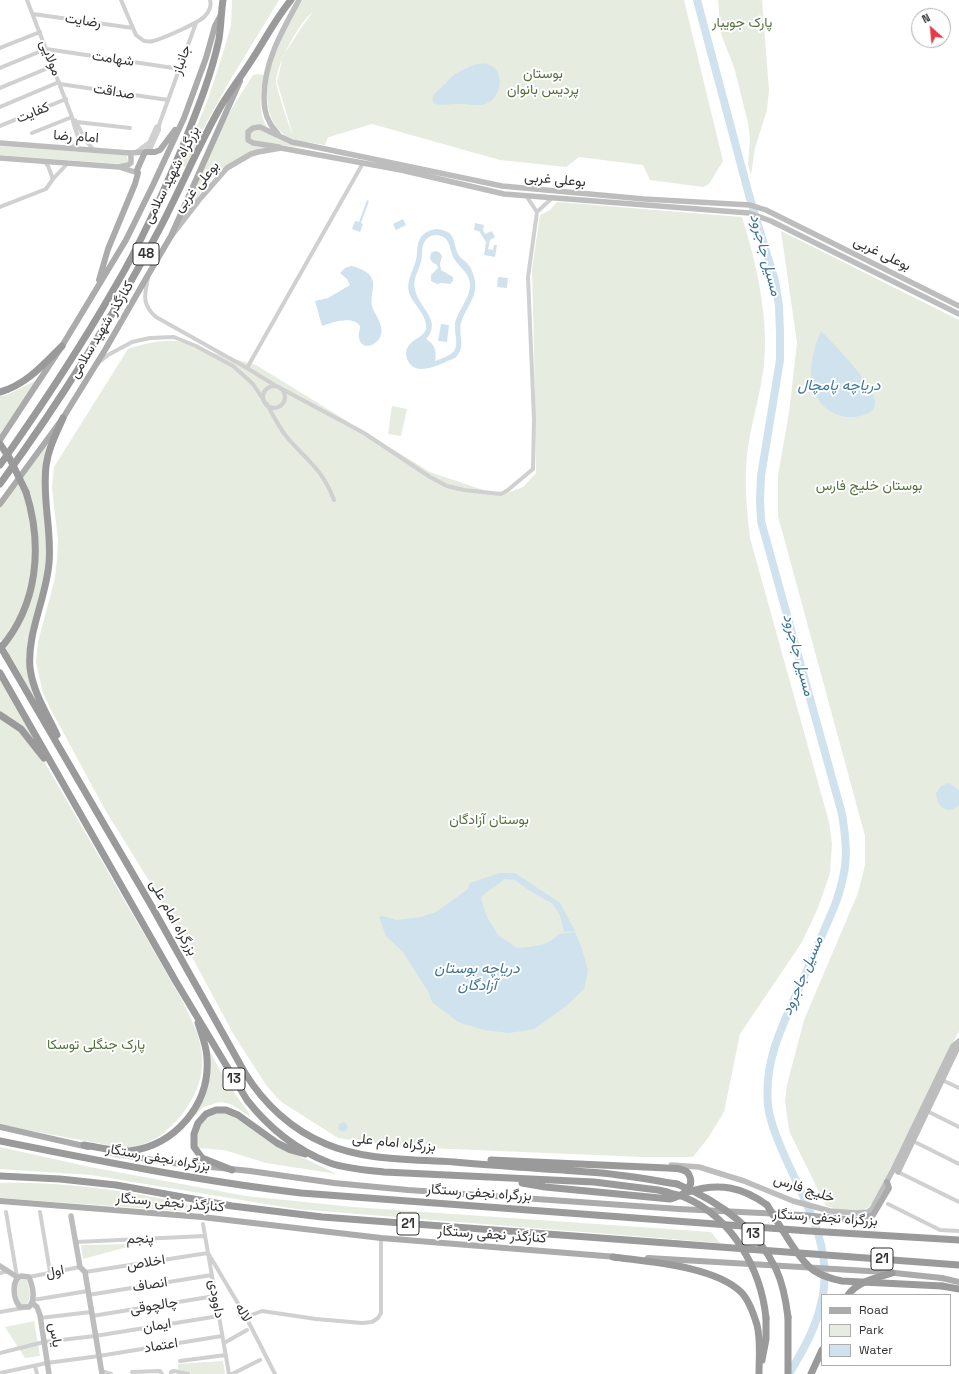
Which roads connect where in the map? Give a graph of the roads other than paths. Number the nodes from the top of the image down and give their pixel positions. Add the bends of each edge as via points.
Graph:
1 (27, 0) edge
2 (121, 0) edge
3 (210, 0) edge
4 (223, 0) edge
5 (291, 0) edge
6 (298, 0) edge
7 (33, 14) junction
8 (221, 14) junction
9 (196, 23) junction
10 (133, 28) junction
11 (40, 32) junction
12 (0, 48) edge
13 (46, 49) junction
14 (53, 66) junction
15 (0, 68) edge
16 (180, 68) junction
17 (245, 70) junction
18 (60, 83) junction
19 (0, 88) edge
20 (66, 99) junction
21 (168, 100) junction
22 (0, 107) edge
23 (72, 117) junction
24 (184, 118) junction
25 (77, 122) junction
26 (0, 126) edge
27 (130, 128) dead end
28 (32, 133) dead end
29 (281, 137) junction
30 (152, 141) junction
31 (0, 143) edge
32 (71, 148) junction
33 (281, 148) junction
34 (161, 149) junction
35 (94, 150) junction
36 (147, 152) junction
37 (131, 153) junction
38 (0, 158) edge
39 (44, 161) junction
40 (68, 163) junction
41 (364, 163) junction
42 (119, 167) junction
43 (138, 174) junction
44 (54, 179) junction
45 (526, 197) junction
46 (552, 198) junction
47 (0, 207) edge
48 (537, 212) junction
49 (170, 236) junction
50 (148, 275) junction
51 (97, 288) junction
52 (959, 306) edge
53 (959, 314) edge
54 (62, 346) junction
55 (95, 366) junction
56 (247, 368) junction
57 (276, 386) junction
58 (282, 389) junction
59 (0, 392) edge
60 (266, 403) junction
61 (63, 418) junction
62 (0, 440) edge
63 (0, 444) edge
64 (0, 465) edge
65 (0, 484) edge
66 (334, 500) dead end
67 (0, 504) edge
68 (0, 646) edge
69 (0, 649) edge
70 (0, 673) edge
71 (0, 716) edge
72 (71, 766) junction
73 (57, 774) junction
74 (196, 1015) junction
75 (959, 1042) edge
76 (942, 1080) junction
77 (959, 1088) edge
78 (927, 1111) junction
79 (0, 1127) edge
80 (959, 1127) edge
81 (0, 1141) edge
82 (913, 1141) junction
83 (84, 1146) junction
84 (314, 1156) junction
85 (424, 1160) junction
86 (959, 1164) edge
87 (637, 1166) junction
88 (232, 1170) junction
89 (898, 1172) joint
90 (0, 1176) edge
91 (28, 1178) junction
92 (498, 1178) junction
93 (0, 1180) edge
94 (887, 1182) junction
95 (682, 1194) junction
96 (0, 1201) edge
97 (959, 1202) edge
98 (888, 1204) dead end
99 (6, 1212) dead end
100 (40, 1212) dead end
101 (72, 1216) dead end
102 (203, 1224) dead end
103 (959, 1231) edge
104 (205, 1236) junction
105 (381, 1238) junction
106 (959, 1240) edge
107 (76, 1242) junction
108 (208, 1253) junction
109 (613, 1257) junction
110 (959, 1265) edge
111 (0, 1266) edge
112 (80, 1267) junction
113 (8, 1271) junction
114 (0, 1272) edge
115 (50, 1272) junction
116 (85, 1272) junction
117 (892, 1273) junction
118 (212, 1275) junction
119 (17, 1277) junction
120 (29, 1277) junction
121 (959, 1282) edge
122 (959, 1289) edge
123 (88, 1293) junction
124 (849, 1294) edge
125 (215, 1296) junction
126 (33, 1301) junction
127 (23, 1308) junction
128 (0, 1312) edge
129 (92, 1314) junction
130 (219, 1316) junction
131 (246, 1317) junction
132 (40, 1318) junction
133 (247, 1330) dead end
134 (95, 1336) junction
135 (222, 1336) junction
136 (44, 1342) junction
137 (224, 1342) junction
138 (821, 1352) edge
139 (0, 1353) edge
140 (226, 1355) junction
141 (99, 1356) junction
142 (260, 1360) dead end
143 (180, 1362) dead end
144 (47, 1363) junction
145 (35, 1366) junction
146 (132, 1372) dead end
147 (0, 1373) edge
148 (101, 1373) edge
149 (37, 1374) edge
150 (49, 1374) edge
151 (111, 1374) edge
152 (162, 1374) edge
153 (171, 1374) edge
154 (188, 1374) edge
155 (230, 1374) edge
156 (276, 1374) edge
157 (759, 1374) edge
158 (788, 1374) edge
159 (811, 1374) edge

1 - 7 street, مولايی
2 - 10 street
3 - 9 street, جانباز via 209,11
4 - 8 highway, بزرگراه شهید سلامی / 48
5 - 17 highway, بزرگراه شهید سلامی / 48
6 - 29 main road via 274,49 266,75 266,114
7 - 10 street, رضایت
7 - 11 street, مولايی
8 - 24 main road, کنارگذر شهید سلامی
8 - 64 highway, بزرگراه شهید سلامی / 48 via 219,39 207,84 154,212 116,286 32,420
9 - 10 street via 152,41 144,41 136,35
9 - 16 street, جانباز
11 - 12 street
11 - 13 street, مولايی
13 - 14 street, مولايی
13 - 15 street
13 - 16 street, شهامت
14 - 18 street, مولايی
14 - 19 street
16 - 21 street, جانباز
17 - 49 main road, کنارگذر شهید سلامی
17 - 65 highway, بزرگراه شهید سلامی / 48 via 221,106 156,235 107,324 32,440
18 - 20 street, مولايی
18 - 21 street, صداقت
18 - 22 street
20 - 23 street, مولايی
20 - 26 street, کفایت
21 - 30 street, جانباز
23 - 25 street
23 - 28 street
23 - 32 street, مولايی via 78,137 76,144
24 - 34 main road
24 - 51 main road, کنارگذر شهید سلامی via 126,240
25 - 27 street
25 - 35 street via 86,141
29 - 33 main road, بوعلی غربی via 260,127 253,128 247,135 248,140 253,143
29 - 52 main road, بوعلی غربی via 292,142 502,186 644,200 750,205 773,213
30 - 34 street
30 - 36 street, جانباز
30 - 37 street
31 - 32 main road, امام رضا
32 - 35 main road, امام رضا
33 - 41 main road, بوعلی غربی
33 - 49 main road, بوعلی غربی via 251,154 227,168
34 - 36 main road
35 - 37 main road, امام رضا
36 - 37 main road, امام رضا
36 - 43 main road
37 - 42 main road via 130,163
38 - 39 main road, امام رضا
39 - 40 main road, امام رضا
39 - 44 street
40 - 42 main road, امام رضا
40 - 44 street
41 - 45 main road, بوعلی غربی
41 - 56 street
42 - 43 main road, امام رضا
43 - 51 main road via 108,249
44 - 47 street via 46,189
45 - 46 main road, بوعلی غربی
45 - 48 street
46 - 48 street
46 - 53 main road, بوعلی غربی via 750,213
48 - 58 street via 528,277 534,419 533,469 508,490 501,494 491,494 447,486 364,433
49 - 50 main road, کنارگذر شهید سلامی
50 - 55 main road, کنارگذر شهید سلامی
50 - 56 street via 145,301 152,314
51 - 54 main road, کنارگذر شهید سلامی
54 - 59 highway via 22,383
54 - 62 main road, کنارگذر شهید سلامی
55 - 60 street via 108,355 132,342 174,337 233,366 253,384
55 - 61 main road, کنارگذر شهید سلامی
56 - 57 street
57 - 58 street
57 - 60 street via 266,389
58 - 60 street via 285,398 282,404 273,407
60 - 66 street via 286,436 323,477
61 - 67 main road, کنارگذر شهید سلامی
61 - 72 highway via 49,450 46,467 49,563 31,642 30,660 33,684
63 - 69 highway, bridge via 26,492 32,516 36,553 32,583 24,610 19,622
68 - 72 highway, بزرگراه امام علی / 13, bridge
70 - 73 highway, بزرگراه امام علی / 13
71 - 73 highway via 26,734
72 - 85 highway, بزرگراه امام علی / 13 via 236,1058 253,1087 269,1106 310,1137 338,1149 388,1158
73 - 74 highway, بزرگراه امام علی / 13
74 - 83 highway via 206,1046 208,1068 199,1102 187,1120 175,1133 142,1148 128,1151
74 - 84 highway, بزرگراه امام علی / 13 via 258,1114 298,1147
75 - 76 main road, خلیج فارس
75 - 94 main road, خلیج فارس via 954,1046
76 - 77 street
76 - 78 main road, خلیج فارس
78 - 80 street
78 - 82 main road, خلیج فارس
79 - 83 main road
81 - 106 highway, بزرگراه نجفی رستگار / 21 via 157,1171 293,1192
82 - 86 street
82 - 89 main road, خلیج فارس
83 - 88 main road via 172,1163
84 - 88 highway via 277,1143 238,1115 226,1110 216,1110 206,1114 198,1123 194,1134 194,1147 202,1158
84 - 92 highway, بزرگراه امام علی / 13 via 357,1169
85 - 87 highway
85 - 158 highway, بزرگراه امام علی / 13, bridge via 617,1174 678,1184 698,1192 718,1204 750,1231 763,1246 776,1270 785,1295 788,1317
87 - 94 main road, خلیج فارس via 699,1166 796,1202 830,1211 856,1213 872,1209
87 - 95 highway via 684,1170 691,1180 690,1186
88 - 94 main road via 408,1190 858,1220 876,1212 889,1188
89 - 97 street
90 - 91 highway, 21
91 - 93 highway
91 - 110 highway, 21 via 116,1185 232,1206 322,1218
92 - 95 highway via 545,1187 653,1198 670,1199
92 - 157 highway, بزرگراه امام علی / 13, bridge via 594,1182 658,1190 684,1197 710,1212 730,1232 745,1253 765,1304 766,1338
95 - 122 highway, bridge via 700,1188 728,1187 756,1197 767,1206 812,1269 832,1279
96 - 105 main road, کنارگذر نجفی رستگار via 202,1217
98 - 103 street via 940,1230
99 - 119 street
100 - 115 street
101 - 107 main road
102 - 104 street, داوودی
104 - 107 street, پنجم
104 - 108 street, داوودی
105 - 109 main road, کنارگذر نجفی رستگار
105 - 131 street via 381,1313 372,1322 316,1319 262,1311
107 - 112 main road
108 - 116 street, اخلاص
108 - 118 street, داوودی
108 - 131 street, لاله
109 - 117 main road, کنارگذر نجفی رستگار
109 - 157 highway via 703,1272 731,1283 743,1294 757,1326
111 - 113 main road
112 - 115 street, اول
112 - 116 main road
113 - 114 street
113 - 119 main road
115 - 120 street, اول
116 - 123 main road
117 - 121 main road, کنارگذر نجفی رستگار
117 - 124 highway via 861,1284
118 - 123 street, انصاف
118 - 125 street, داوودی
119 - 120 main road
119 - 127 main road via 14,1284 17,1304
120 - 126 main road, یاس
123 - 126 street, انصاف
123 - 129 main road
125 - 129 street, چالچوقی
125 - 130 street, داوودی
126 - 127 main road via 29,1307
126 - 132 main road, یاس
127 - 128 street
129 - 132 street, چالچوقی
129 - 134 main road
130 - 134 street, ایمان
130 - 135 street, داوودی
131 - 156 street, لاله
132 - 136 main road, یاس
133 - 137 street
134 - 136 street, ایمان
134 - 141 main road
135 - 137 street, داوودی
135 - 141 street, اعتماد
136 - 139 street, ایمان
136 - 144 main road, یاس
137 - 140 street, داوودی
138 - 159 highway
140 - 143 street
140 - 155 street, داوودی
141 - 144 street
141 - 148 main road
142 - 155 street
144 - 145 street
144 - 150 main road, یاس
145 - 147 street
145 - 149 street
146 - 152 street via 160,1371
148 - 151 street
153 - 154 street via 174,1370

